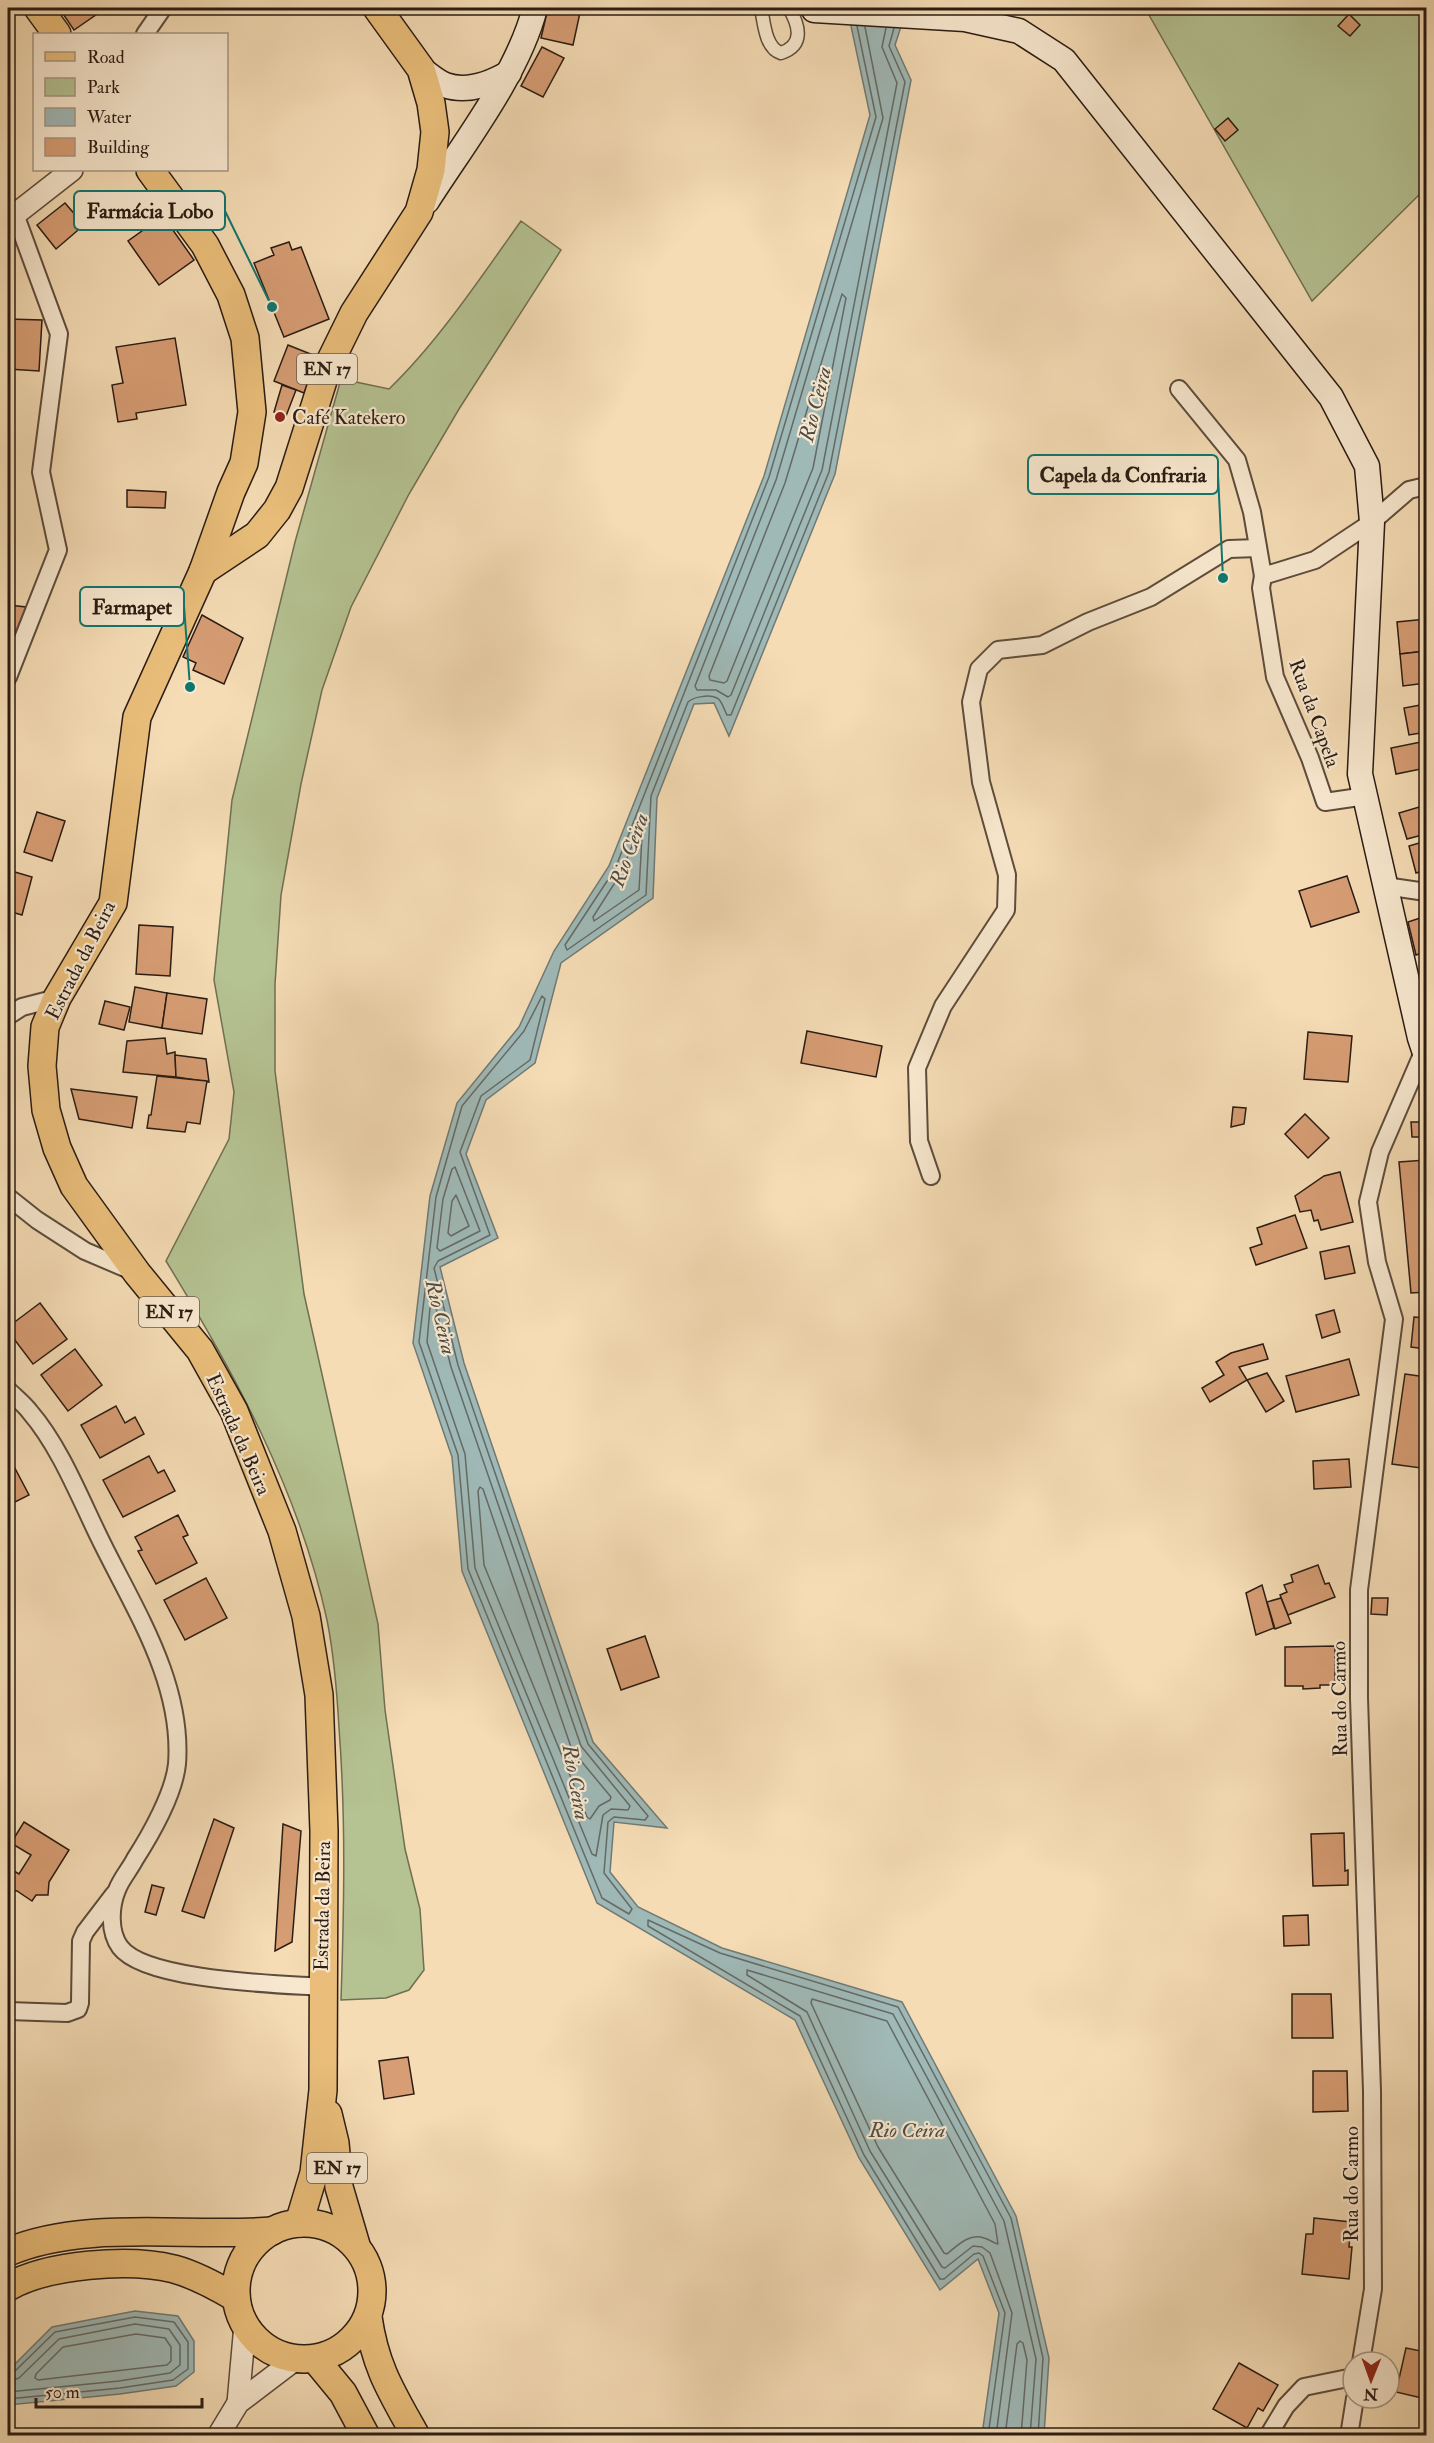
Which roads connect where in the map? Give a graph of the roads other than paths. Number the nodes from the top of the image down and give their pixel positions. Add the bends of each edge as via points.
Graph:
1 (38, 8) edge
2 (163, 8) edge
3 (377, 8) edge
4 (535, 8) edge
5 (761, 8) edge
6 (789, 8) edge
7 (813, 8) edge
8 (56, 33) edge
9 (146, 33) edge
10 (421, 69) junction
11 (508, 73) junction
12 (71, 171) edge
13 (151, 171) edge
14 (419, 212) junction
15 (11, 217) edge
16 (1179, 389) dead end
17 (1426, 486) edge
18 (231, 492) junction
19 (1372, 522) junction
20 (257, 535) junction
21 (1258, 548) junction
22 (203, 572) junction
23 (1263, 576) junction
24 (8, 677) edge
25 (1366, 796) junction
26 (1385, 886) junction
27 (1426, 892) edge
28 (57, 998) junction
29 (8, 1016) edge
30 (1425, 1053) edge
31 (931, 1176) dead end
32 (8, 1197) edge
33 (138, 1273) junction
34 (8, 1390) edge
35 (117, 1891) junction
36 (321, 1987) junction
37 (8, 2011) edge
38 (323, 2090) junction
39 (299, 2223) junction
40 (272, 2231) junction
41 (356, 2245) junction
42 (8, 2252) edge
43 (8, 2287) edge
44 (236, 2298) junction
45 (368, 2317) junction
46 (244, 2325) junction
47 (1363, 2350) edge
48 (306, 2359) junction
49 (1341, 2379) edge
50 (238, 2403) junction
51 (1353, 2410) edge
52 (364, 2432) edge
53 (218, 2436) edge
54 (416, 2436) edge
55 (1269, 2436) edge
56 (1349, 2436) edge

1 - 8 main road
2 - 9 street
3 - 10 main road, EN 17
4 - 11 main road
5 - 6 street via 770,44 781,53 792,46 799,31
7 - 19 main road via 965,19 1019,31 1064,60 1330,397 1367,466
10 - 11 main road via 445,85 467,88 490,83
10 - 14 main road, EN 17 via 435,132 431,170
11 - 14 main road
12 - 15 street
13 - 18 main road, Estrada da Beira / EN 17 via 205,245 231,295 245,338 252,412 244,464
14 - 20 main road, EN 17 via 354,313 327,368 289,488
15 - 24 street via 59,334 41,472 58,550
16 - 21 street via 1237,460
17 - 19 street via 1409,490
18 - 20 main road via 241,517
18 - 22 main road, Estrada da Beira / EN 17
19 - 23 street via 1315,560
19 - 25 main road via 1360,774
20 - 22 main road, EN 17
21 - 23 street
21 - 31 street via 1229,549 1151,597 1042,645 998,651 979,669 971,702 981,782 1007,875 1006,910 943,1006 917,1068 919,1141
22 - 28 main road, Estrada da Beira / EN 17 via 137,717 113,903
23 - 25 street, Rua da Capela via 1261,588 1275,677 1325,802
25 - 26 main road
26 - 27 street
26 - 30 main road
28 - 29 street via 22,1007
28 - 33 main road, Estrada da Beira / EN 17 via 45,1027 42,1066 46,1110 57,1148 74,1186
30 - 47 street, Rua do Carmo via 1380,1152 1368,1202 1377,1262 1394,1319 1359,1590 1372,2091 1373,2289
32 - 33 street via 84,1251
33 - 36 main road, Estrada da Beira / EN 17 via 200,1350 234,1411 282,1531 306,1616 318,1695 324,1831
34 - 35 street via 31,1413 54,1447 148,1634 170,1698 177,1764 173,1783
35 - 36 street via 113,1932 121,1948 138,1961 205,1977
35 - 37 street via 81,1941 78,2009 67,2013
36 - 38 main road, Estrada da Beira / EN 17
38 - 39 main road, Estrada da Beira / EN 17 via 314,2173
38 - 41 main road, Estrada da Beira / EN 17 via 335,2143 339,2187
39 - 40 main road
39 - 41 main road via 330,2228
40 - 42 main road via 102,2232 37,2242
40 - 44 main road via 255,2243 243,2259
41 - 45 main road via 372,2280 373,2299
43 - 44 main road via 57,2271 151,2265 193,2276
44 - 46 main road
45 - 48 main road via 356,2337 337,2352
45 - 54 main road via 378,2364
46 - 48 main road via 258,2342 276,2354
46 - 50 street
48 - 50 street
48 - 52 main road via 343,2393
49 - 55 street via 1304,2387 1286,2406
50 - 53 street
51 - 56 street

